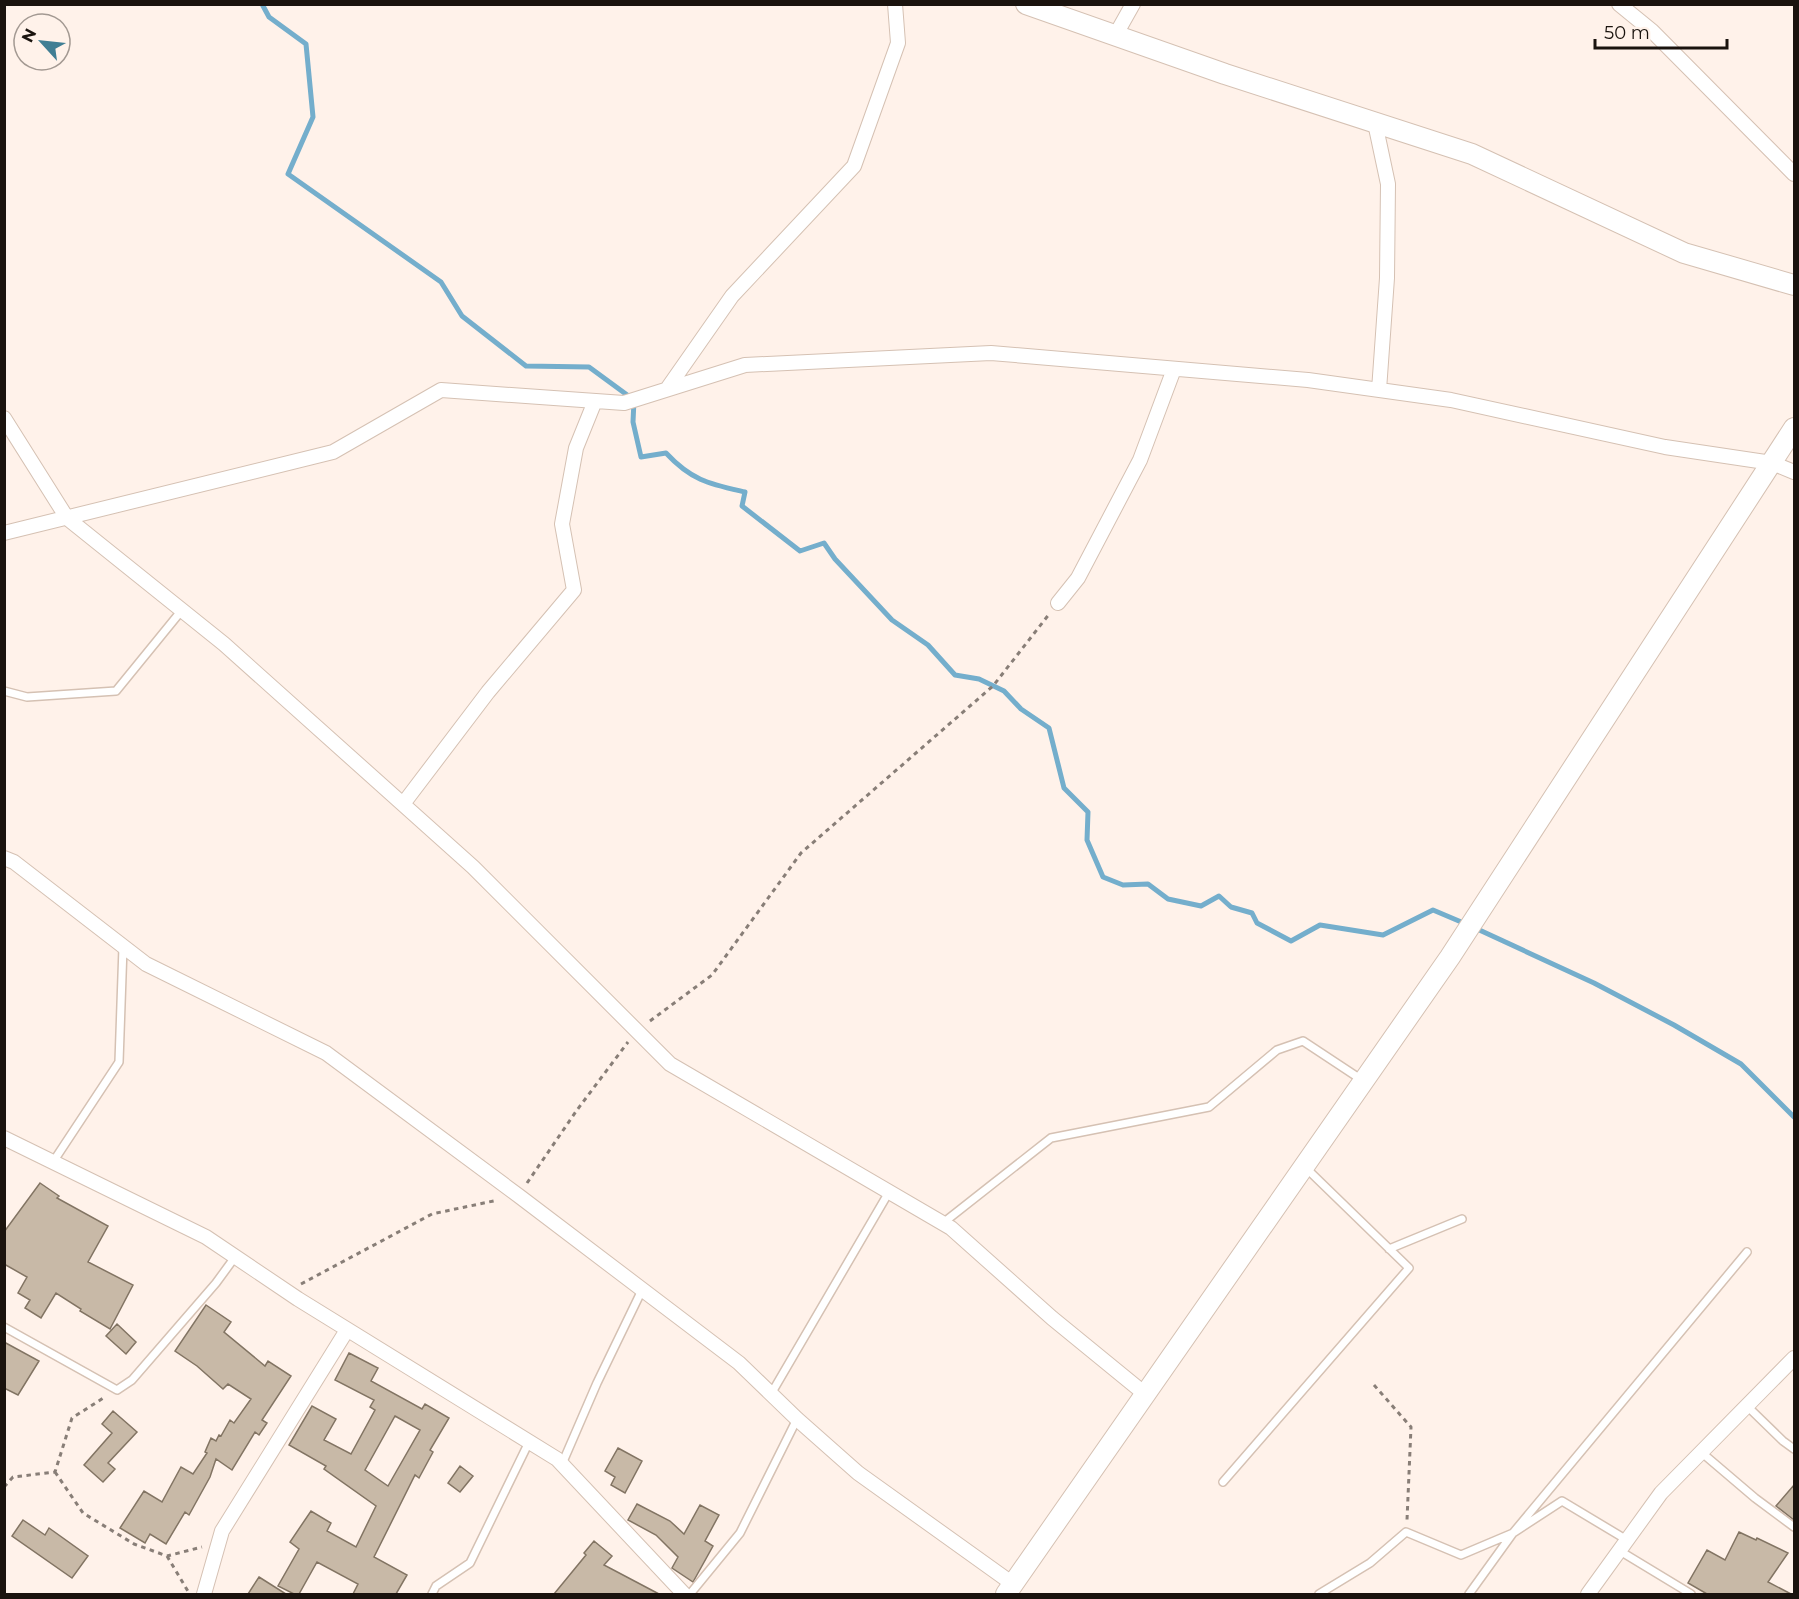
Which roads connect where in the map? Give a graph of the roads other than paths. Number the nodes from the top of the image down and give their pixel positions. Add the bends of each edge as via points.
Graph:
1 (895, 4) edge
2 (1026, 4) edge
3 (1133, 4) edge
4 (1619, 4) edge
5 (1115, 36) junction
6 (1375, 123) junction
7 (1794, 174) edge
8 (1794, 285) edge
9 (1174, 369) junction
10 (667, 389) junction
11 (1379, 390) junction
12 (595, 401) junction
13 (4, 418) edge
14 (1794, 428) edge
15 (1772, 463) junction
16 (1794, 472) edge
17 (67, 518) junction
18 (4, 533) edge
19 (1058, 603) road end
20 (182, 610) junction
21 (4, 691) edge
22 (403, 804) junction
23 (4, 858) edge
24 (123, 945) junction
25 (1364, 1081) junction
26 (4, 1138) edge
27 (53, 1162) junction
28 (1304, 1166) junction
29 (889, 1192) junction
30 (1462, 1219) dead end
31 (943, 1224) junction
32 (1389, 1248) junction
33 (1748, 1252) dead end
34 (235, 1257) junction
35 (642, 1290) junction
36 (4, 1327) edge
37 (347, 1330) junction
38 (1794, 1358) edge
39 (771, 1394) junction
40 (1145, 1394) junction
41 (1747, 1406) junction
42 (797, 1419) junction
43 (529, 1442) junction
44 (1794, 1449) edge
45 (1701, 1452) junction
46 (562, 1464) junction
47 (1223, 1482) dead end
48 (1794, 1527) edge
49 (1514, 1533) junction
50 (1623, 1545) junction
51 (1009, 1589) edge
52 (204, 1594) edge
53 (432, 1594) edge
54 (684, 1594) edge
55 (690, 1594) edge
56 (1319, 1594) edge
57 (1469, 1594) edge
58 (1588, 1594) edge
59 (1691, 1594) edge

1 - 10 street via 898,44 854,166 732,296
2 - 5 main road
3 - 5 street
4 - 7 street via 1652,31
5 - 6 main road
6 - 8 main road via 1472,154 1684,253
6 - 11 street via 1388,184 1387,278
9 - 10 street via 991,353 745,365
9 - 11 street
9 - 19 street via 1140,460 1078,578
10 - 12 street via 624,403
11 - 15 street via 1451,400 1665,447
12 - 17 street via 441,390 333,452
12 - 22 street via 576,448 562,524 574,590 488,692
13 - 17 street
14 - 15 main road
15 - 16 street
15 - 25 main road via 1450,957
17 - 18 street
17 - 20 street
20 - 21 lane via 116,691 27,697
20 - 22 street
22 - 29 street via 473,867 670,1064
23 - 24 street
24 - 27 lane via 119,1062
24 - 35 street via 146,964 326,1053
25 - 28 main road
25 - 31 lane via 1303,1041 1277,1050 1209,1107 1051,1138
26 - 27 street
27 - 34 street via 206,1237
28 - 32 lane
28 - 40 main road
29 - 31 street
29 - 39 lane
30 - 32 lane
31 - 40 street
32 - 47 lane via 1409,1268
33 - 49 lane
34 - 36 lane via 132,1380 117,1390
34 - 37 street
35 - 39 street via 739,1363
35 - 46 lane
37 - 43 street
37 - 52 street via 222,1531
38 - 41 street
39 - 42 street
40 - 51 main road
41 - 44 lane
41 - 45 street
42 - 51 street via 858,1473
42 - 55 lane via 740,1533
43 - 46 street
43 - 53 lane via 470,1563 436,1586
45 - 48 lane
45 - 50 street via 1661,1493
46 - 54 street
49 - 50 lane via 1562,1501
49 - 56 lane via 1461,1555 1406,1532 1370,1563
49 - 57 lane
50 - 58 street
50 - 59 lane

